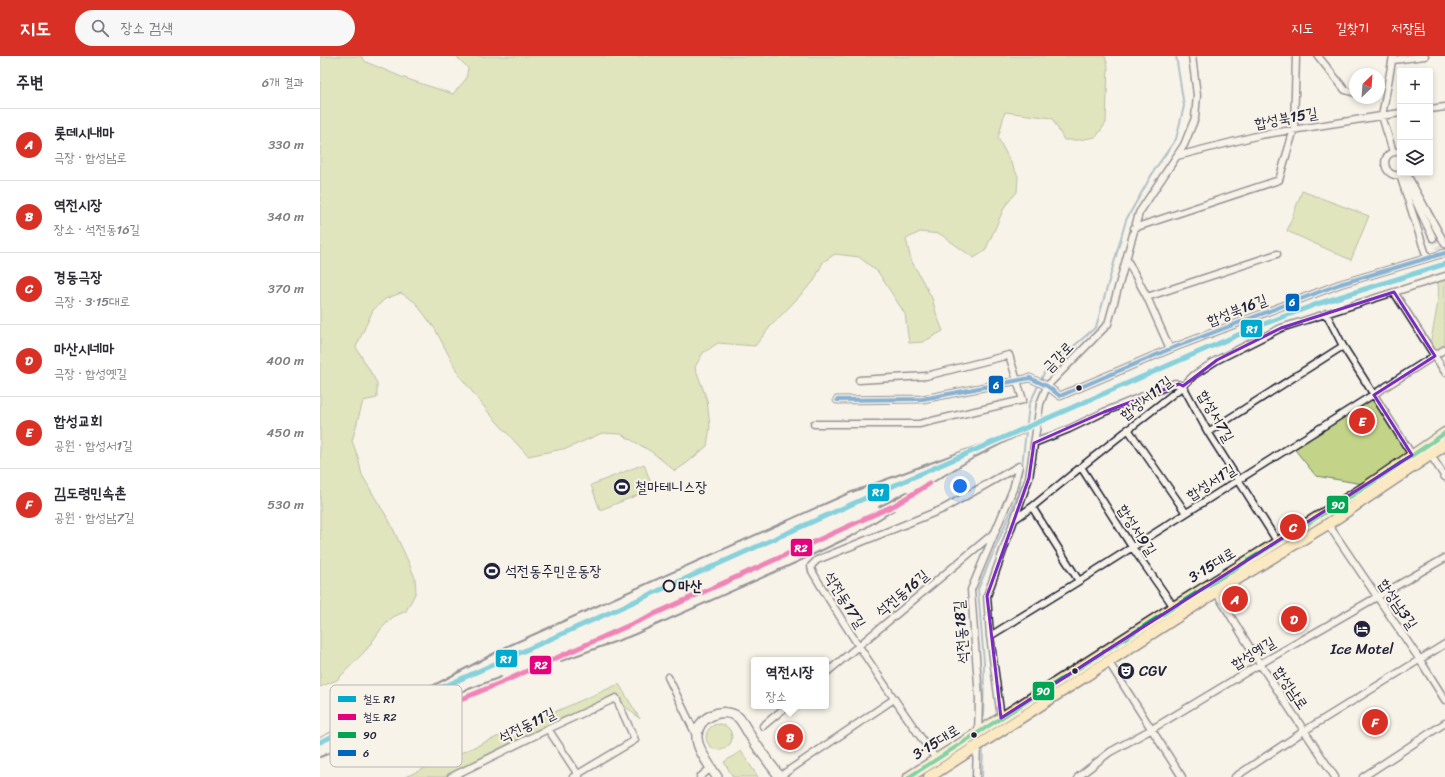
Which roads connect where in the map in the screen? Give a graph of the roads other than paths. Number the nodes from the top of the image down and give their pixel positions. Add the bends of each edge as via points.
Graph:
1 (1192, 56) edge
2 (1296, 56) edge
3 (1318, 56) edge
4 (1425, 56) edge
5 (1393, 58) edge
6 (1385, 87) edge
7 (1349, 91) edge
8 (1382, 104) edge
9 (1445, 107) edge
10 (1433, 109) edge
11 (1397, 114) edge
12 (1382, 116) junction
13 (1294, 129) junction
14 (1397, 152) edge
15 (1177, 156) junction
16 (1397, 174) edge
17 (1404, 176) edge
18 (1404, 176) edge
19 (1404, 176) edge
20 (1134, 228) junction
21 (1433, 238) tunnel mouth
22 (1445, 244) edge
23 (1445, 253) edge
24 (1277, 254) dead end
25 (1427, 258) junction
26 (1127, 260) junction
27 (1445, 276) edge
28 (1394, 292) junction
29 (1147, 297) junction
30 (1326, 313) junction
31 (1343, 346) junction
32 (1170, 349) junction
33 (1445, 349) edge
34 (1435, 356) junction
35 (1445, 372) edge
36 (860, 380) dead end
37 (1017, 381) junction
38 (1046, 386) junction
39 (1183, 386) junction
40 (1374, 395) junction
41 (837, 400) dead end
42 (814, 424) dead end
43 (1128, 429) junction
44 (1208, 432) junction
45 (1445, 433) edge
46 (1034, 443) junction
47 (1445, 445) edge
48 (1430, 454) junction
49 (1412, 455) junction
50 (1019, 466) joint
51 (1081, 467) junction
52 (1445, 477) edge
53 (1239, 480) junction
54 (1032, 507) junction
55 (1186, 513) junction
56 (1015, 519) junction
57 (1328, 524) junction
58 (995, 532) junction
59 (1277, 541) junction
60 (1132, 547) junction
61 (1445, 558) edge
62 (1079, 581) junction
63 (1216, 592) junction
64 (1377, 597) junction
65 (1174, 607) junction
66 (990, 636) junction
67 (1445, 644) edge
68 (859, 646) junction
69 (1420, 660) junction
70 (1108, 661) junction
71 (1260, 664) junction
72 (829, 671) edge
73 (668, 677) dead end
74 (894, 699) junction
75 (1445, 700) edge
76 (783, 709) edge
77 (998, 720) junction
78 (1445, 723) edge
79 (763, 726) dead end
80 (548, 729) junction
81 (1152, 729) junction
82 (1304, 731) junction
83 (979, 733) junction
84 (697, 737) junction
85 (978, 745) junction
86 (936, 759) junction
87 (711, 768) junction
88 (577, 776) edge
89 (451, 777) edge
90 (700, 777) edge
91 (717, 777) edge
92 (780, 777) edge
93 (908, 777) edge
94 (929, 777) edge
95 (976, 777) edge
96 (1078, 777) edge
97 (1182, 777) edge
98 (1235, 777) edge
99 (1335, 777) edge
100 (1363, 777) edge

1 - 15 street, 금강로 via 1197,95 1195,118
2 - 13 street
3 - 7 street via 1345,90
4 - 5 street
5 - 6 street
8 - 12 street
9 - 10 street
11 - 12 street, 합성북15길
12 - 13 street, 합성북15길
12 - 14 street
13 - 15 street, 합성북15길
13 - 20 street via 1279,180
14 - 16 street via 1388,156 1385,166 1389,172
15 - 20 street, 금강로 via 1139,213
17 - 21 street
18 - 22 street
19 - 25 street
20 - 26 street, 금강로
23 - 25 street, 합성북16길
24 - 29 street
25 - 32 street, 합성북16길 via 1340,284
26 - 29 street
26 - 38 street, 금강로 via 1108,324
27 - 28 street, 합성서11길
28 - 30 street, 합성서11길
28 - 34 street
29 - 32 street
30 - 31 street
30 - 39 street, 합성서11길 via 1281,328 1217,360 1194,375
31 - 40 street
31 - 44 street
32 - 38 street, 합성북16길 via 1060,396
33 - 34 street, 합성서1길
34 - 35 street
34 - 40 street, 합성서1길
36 - 37 street via 926,376 1009,355
37 - 38 street via 1030,378
37 - 41 street via 923,399
37 - 42 street via 1023,400 919,424
38 - 46 street, 금강로 via 1040,404
39 - 43 street, 합성서11길
39 - 44 street, 합성서7길
39 - 46 street via 1175,383
40 - 49 street
40 - 53 street, 합성서1길
43 - 51 street, 합성서11길
43 - 55 street
44 - 53 street, 합성서7길
45 - 49 main road, 3·15대로
46 - 56 street, 금강로 via 1029,478
47 - 48 main road, 3·15대로
48 - 52 street
48 - 57 main road, 3·15대로
49 - 59 main road, 3·15대로 via 1369,485
50 - 58 street, 석전동18길 via 1013,489
50 - 68 street, 석전동17길 via 944,509 817,560 811,566 828,600
51 - 54 street, 합성서11길
51 - 60 street, 합성서9길
53 - 55 street, 합성서1길
53 - 59 street, 합성서7길
54 - 56 street, 합성서11길
54 - 62 street
55 - 60 street, 합성서1길
56 - 66 street, 금강로 via 987,596
57 - 63 main road, 3·15대로
57 - 64 street, 합성남3길
58 - 68 street, 석전동16길
58 - 83 street, 석전동18길 via 971,590
59 - 65 main road, 3·15대로
60 - 62 street, 합성서1길
60 - 65 street, 합성서9길
61 - 64 street, 합성옛길
62 - 66 street, 합성서1길
63 - 70 main road, 3·15대로
63 - 71 street, 합성남로
64 - 69 street, 합성남3길
64 - 71 street, 합성옛길
65 - 77 main road, 3·15대로
66 - 77 street, 금강로
67 - 69 street
68 - 72 street, 석전동16길
68 - 74 street, 석전동17길
69 - 75 street, 합성남3길
69 - 82 street
70 - 81 street
70 - 85 main road, 3·15대로
71 - 81 street, 합성옛길
71 - 82 street, 합성남로
73 - 84 street
74 - 86 street, 석전동17길
74 - 92 street
76 - 79 street
77 - 83 main road, 3·15대로
78 - 100 street
80 - 88 street
80 - 88 street, 석전동11길 via 616,698 635,740
80 - 89 street, 석전동11길
81 - 96 street, 합성옛길 via 1110,752
81 - 97 street
82 - 98 street
82 - 99 street, 합성남로
83 - 85 street, 석전동18길
83 - 86 main road, 3·15대로
84 - 87 main road via 700,750
84 - 92 main road via 704,719 716,713 729,712 739,718
85 - 94 main road, 3·15대로
85 - 95 street, 석전동18길
86 - 93 main road, 3·15대로
87 - 90 street
87 - 91 main road

